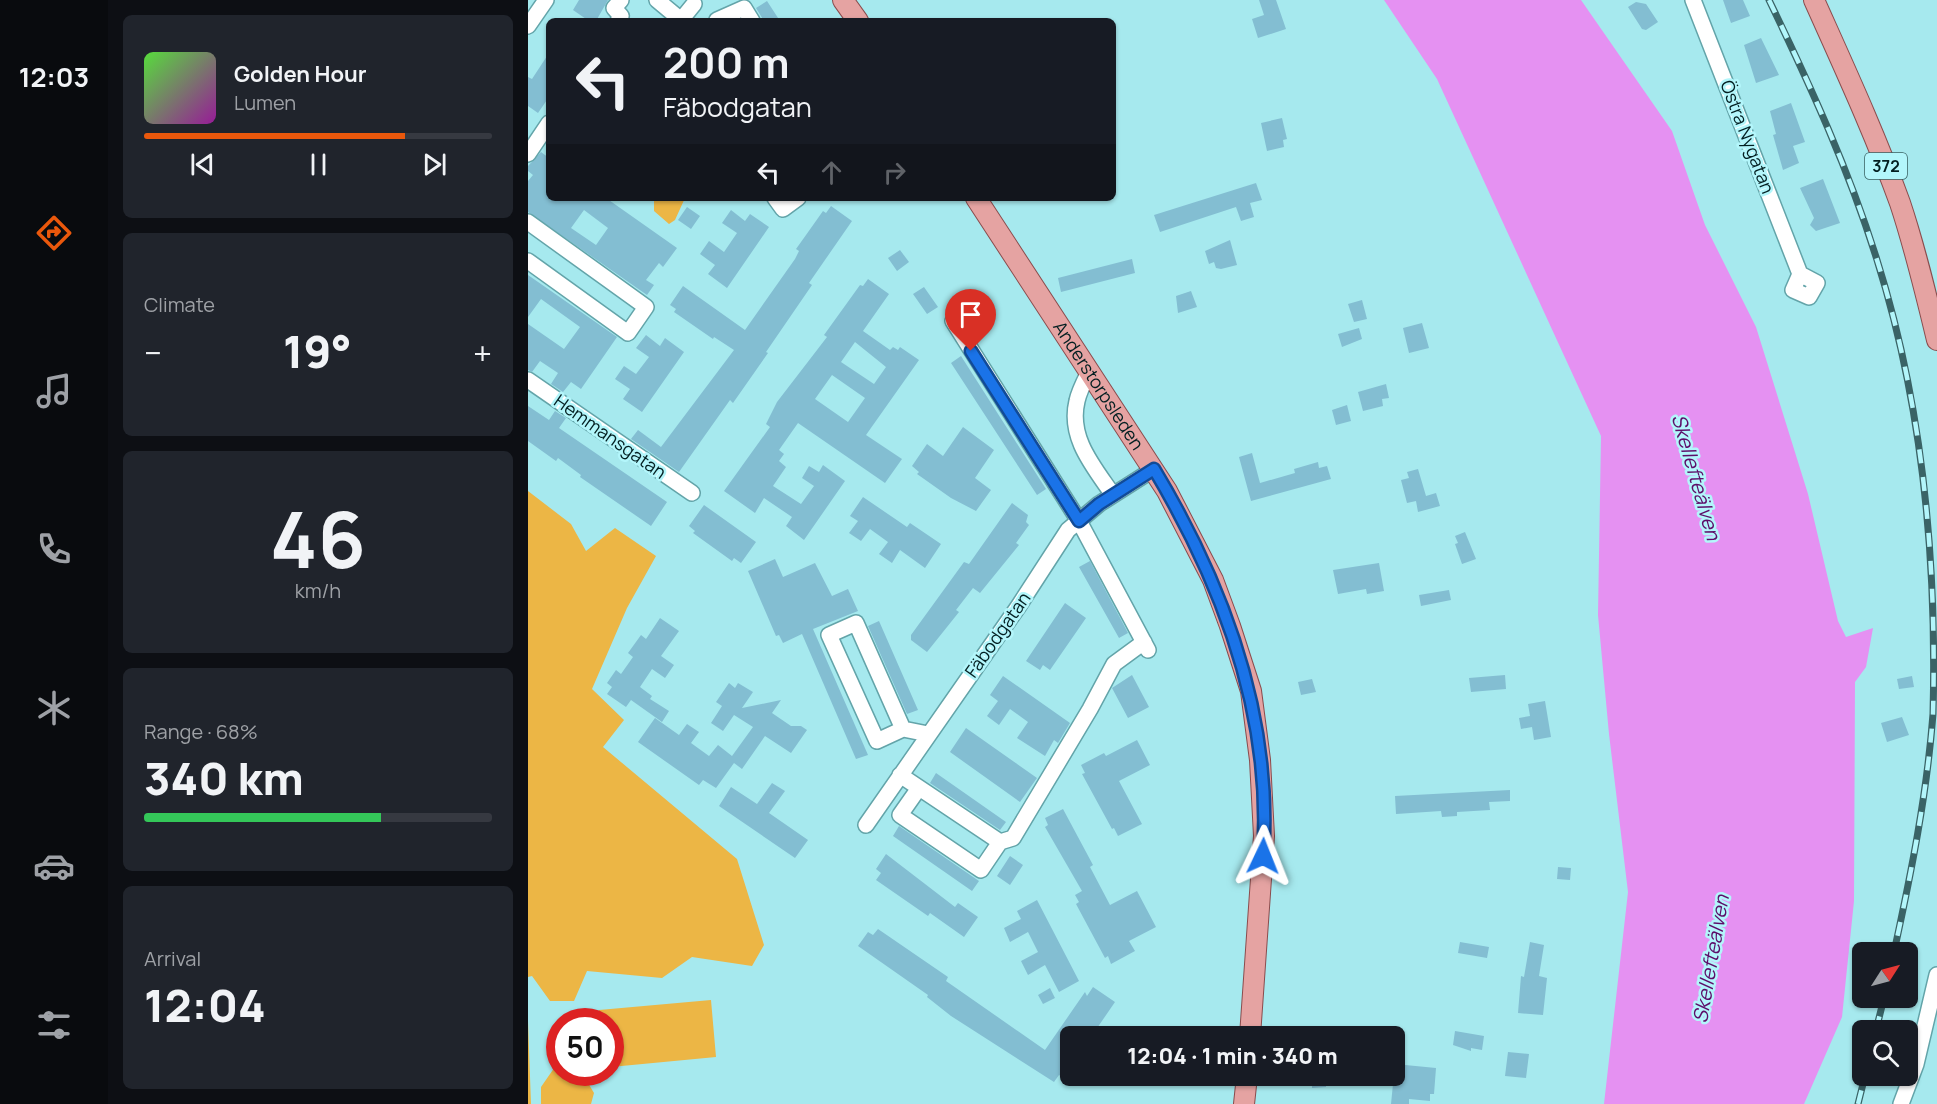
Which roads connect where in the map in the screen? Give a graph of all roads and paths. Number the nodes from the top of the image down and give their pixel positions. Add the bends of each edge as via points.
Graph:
1 (546, 0) edge
2 (621, 0) edge
3 (657, 0) edge
4 (843, 0) edge
5 (1693, 0) edge
6 (1814, 0) edge
7 (693, 2) edge
8 (622, 18) edge
9 (679, 18) edge
10 (682, 18) edge
11 (714, 18) edge
12 (722, 18) edge
13 (750, 18) edge
14 (856, 18) edge
15 (529, 23) edge
16 (546, 127) edge
17 (528, 154) edge
18 (777, 201) edge
19 (794, 201) edge
20 (978, 201) edge
21 (528, 222) edge
22 (528, 261) edge
23 (1800, 274) dead end
24 (952, 321) dead end
25 (1937, 340) edge
26 (1089, 370) junction
27 (528, 380) edge
28 (1154, 469) junction
29 (692, 493) dead end
30 (1113, 495) junction
31 (1079, 521) junction
32 (903, 729) junction
33 (928, 734) junction
34 (900, 775) junction
35 (919, 788) junction
36 (866, 825) dead end
37 (1000, 842) junction
38 (1937, 975) edge
39 (1251, 1026) edge
40 (1246, 1086) edge
41 (1244, 1104) edge
42 (1901, 1104) edge

1 - 15 street
2 - 8 street via 614,8
3 - 9 street
4 - 14 main road
5 - 23 street, Östra Nygatan
6 - 25 main road, 372 via 1900,204
7 - 10 street
7 - 11 street
12 - 13 street via 744,8
16 - 17 street
18 - 19 street via 783,209
20 - 26 main road, Anderstorpsleden
21 - 22 street via 646,307 628,333
24 - 31 street
26 - 28 main road, Anderstorpsleden
26 - 30 street via 1076,401 1076,421 1083,454
27 - 29 street, Hemmansgatan
28 - 30 street, Fäbodgatan
28 - 39 main road, Anderstorpsleden via 1213,580 1251,691 1264,836
30 - 31 street, Fäbodgatan
31 - 33 street, Fäbodgatan via 1068,530
31 - 37 street via 1146,646 1114,664 1013,838
32 - 32 street via 856,623 829,635 877,741
32 - 33 street
33 - 34 street, Fäbodgatan
34 - 35 street
34 - 36 street, Fäbodgatan
35 - 37 street
35 - 37 street via 900,815 981,870
38 - 42 street via 1916,1064
40 - 41 main road

